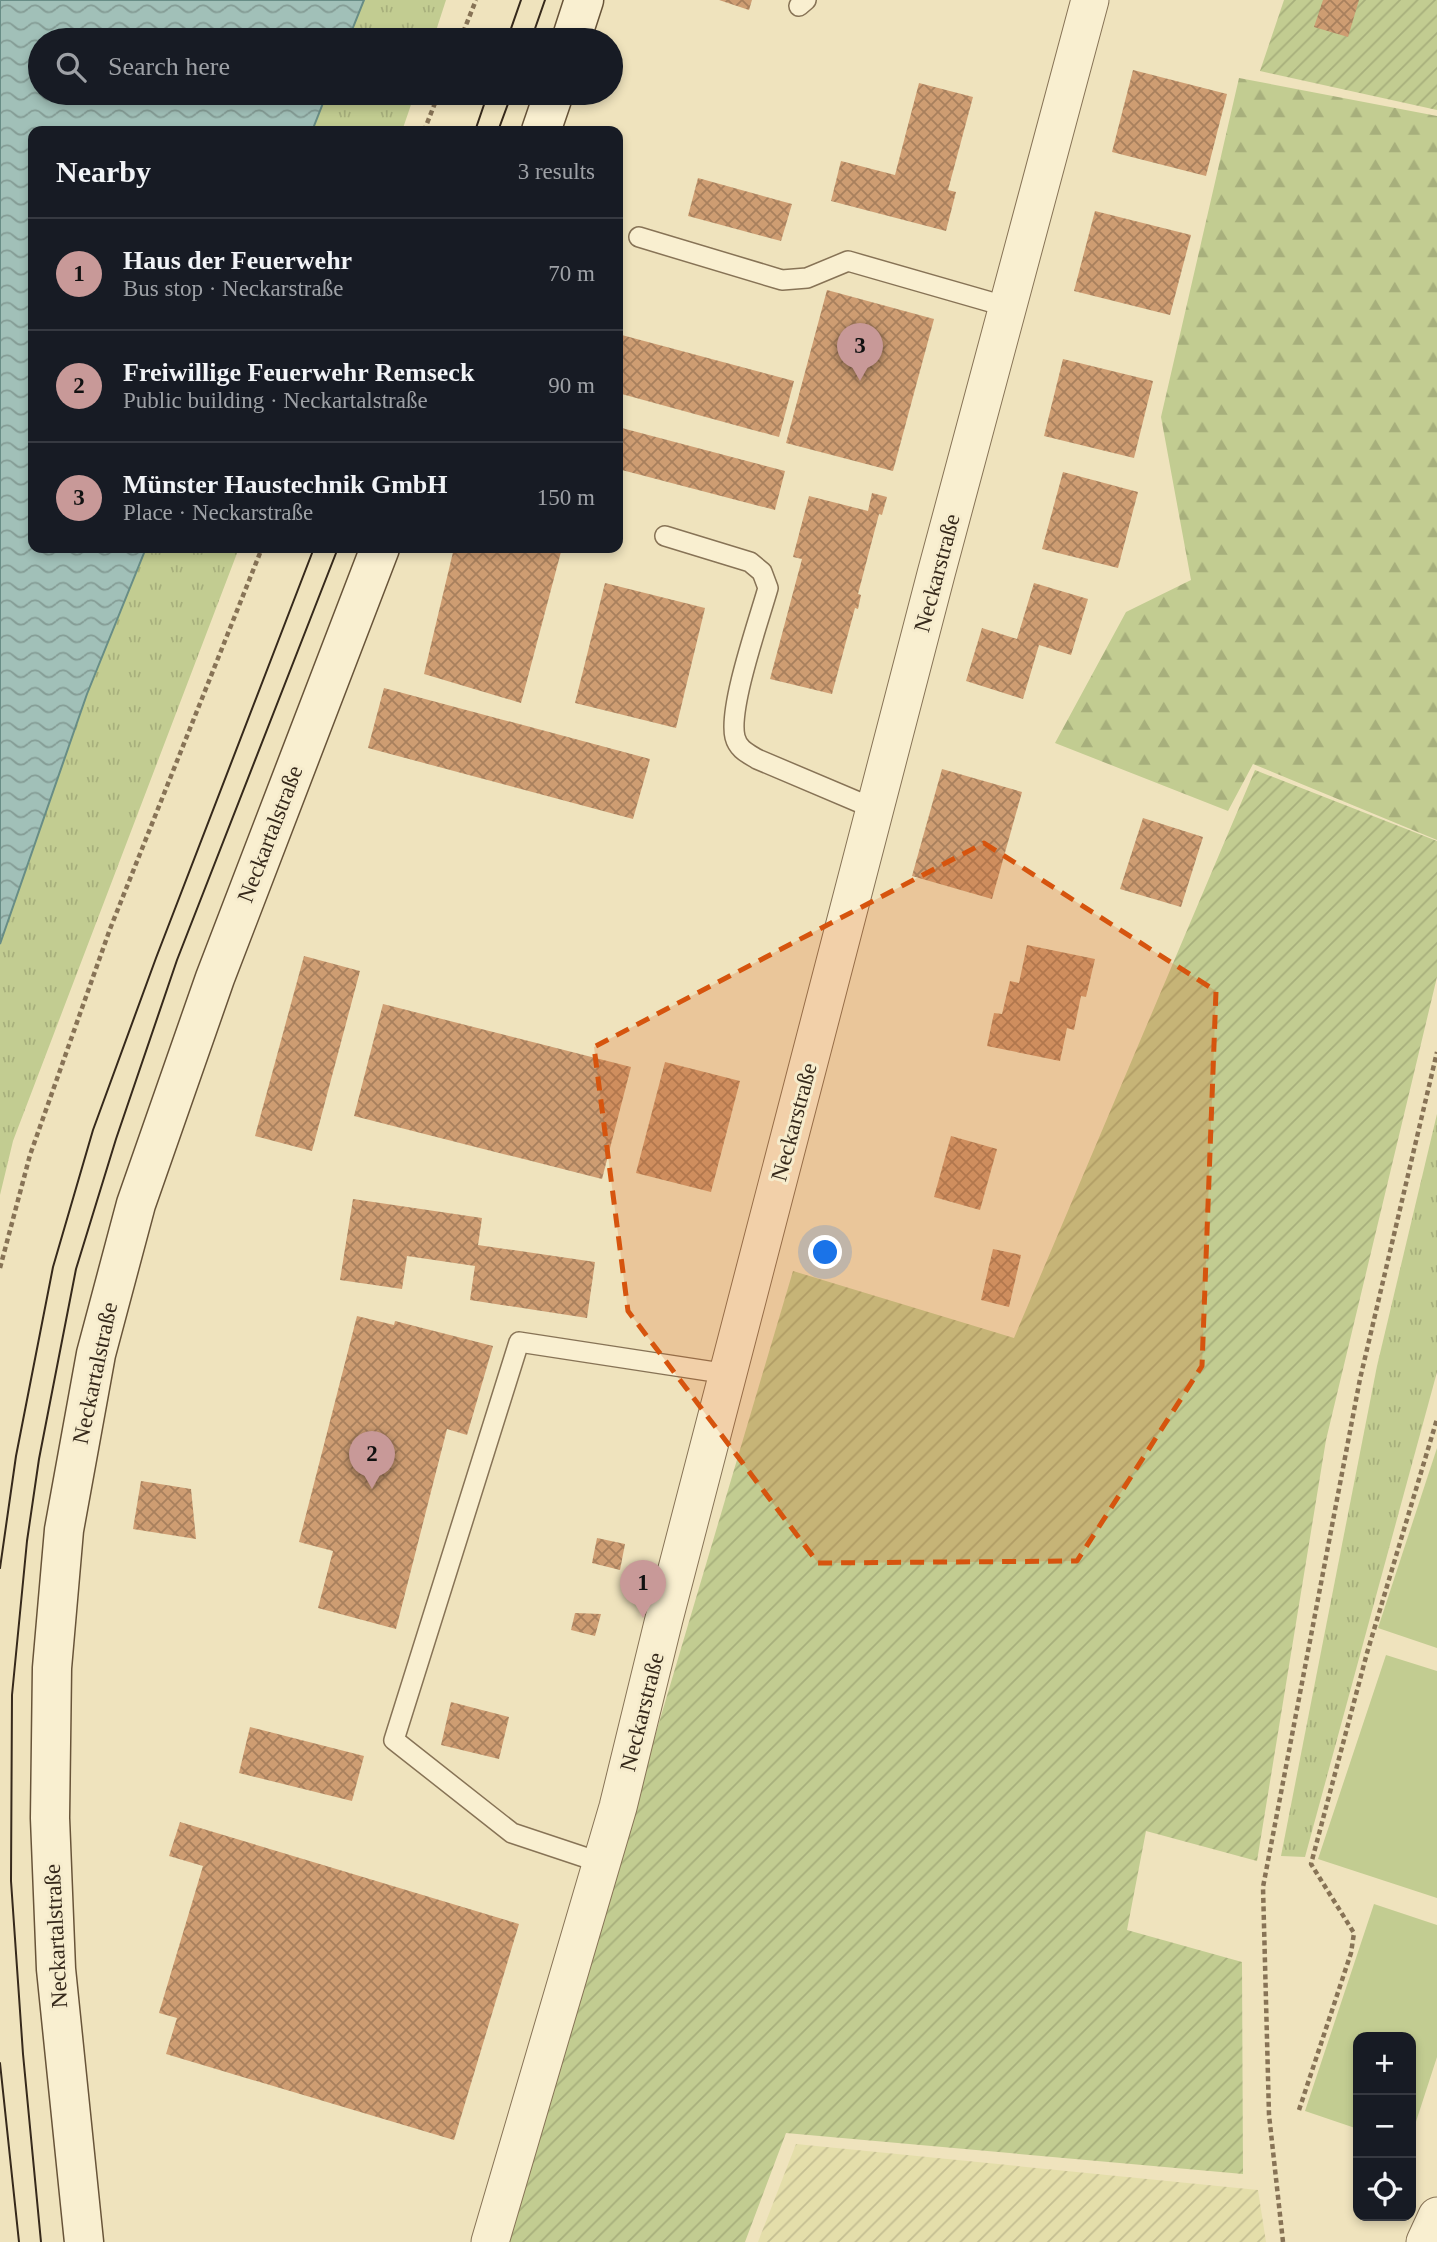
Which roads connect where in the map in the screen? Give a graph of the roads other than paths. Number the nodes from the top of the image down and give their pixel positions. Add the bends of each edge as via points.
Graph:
1 (584, 0) edge
2 (1090, 0) edge
3 (575, 28) edge
4 (550, 105) edge
5 (543, 126) edge
6 (639, 237) dead end
7 (1008, 307) junction
8 (665, 536) dead end
9 (378, 553) edge
10 (875, 809) junction
11 (728, 1374) junction
12 (602, 1863) junction
13 (1437, 2216) edge
14 (84, 2242) edge
15 (490, 2242) edge
16 (1425, 2242) edge

1 - 3 main road
2 - 7 street, Neckarstraße
4 - 5 main road
6 - 7 lane via 782,280 807,278 848,261
7 - 10 street, Neckarstraße
8 - 10 lane via 750,562 762,572 768,588 733,712 735,737 742,750
9 - 14 main road, Neckartalstraße via 215,978 136,1204 96,1354 64,1530 52,1668 50,1818 56,1969
10 - 11 street, Neckarstraße
11 - 12 street, Neckarstraße
11 - 12 lane via 519,1342 394,1740 512,1833
12 - 15 street, Neckarstraße
13 - 16 street

